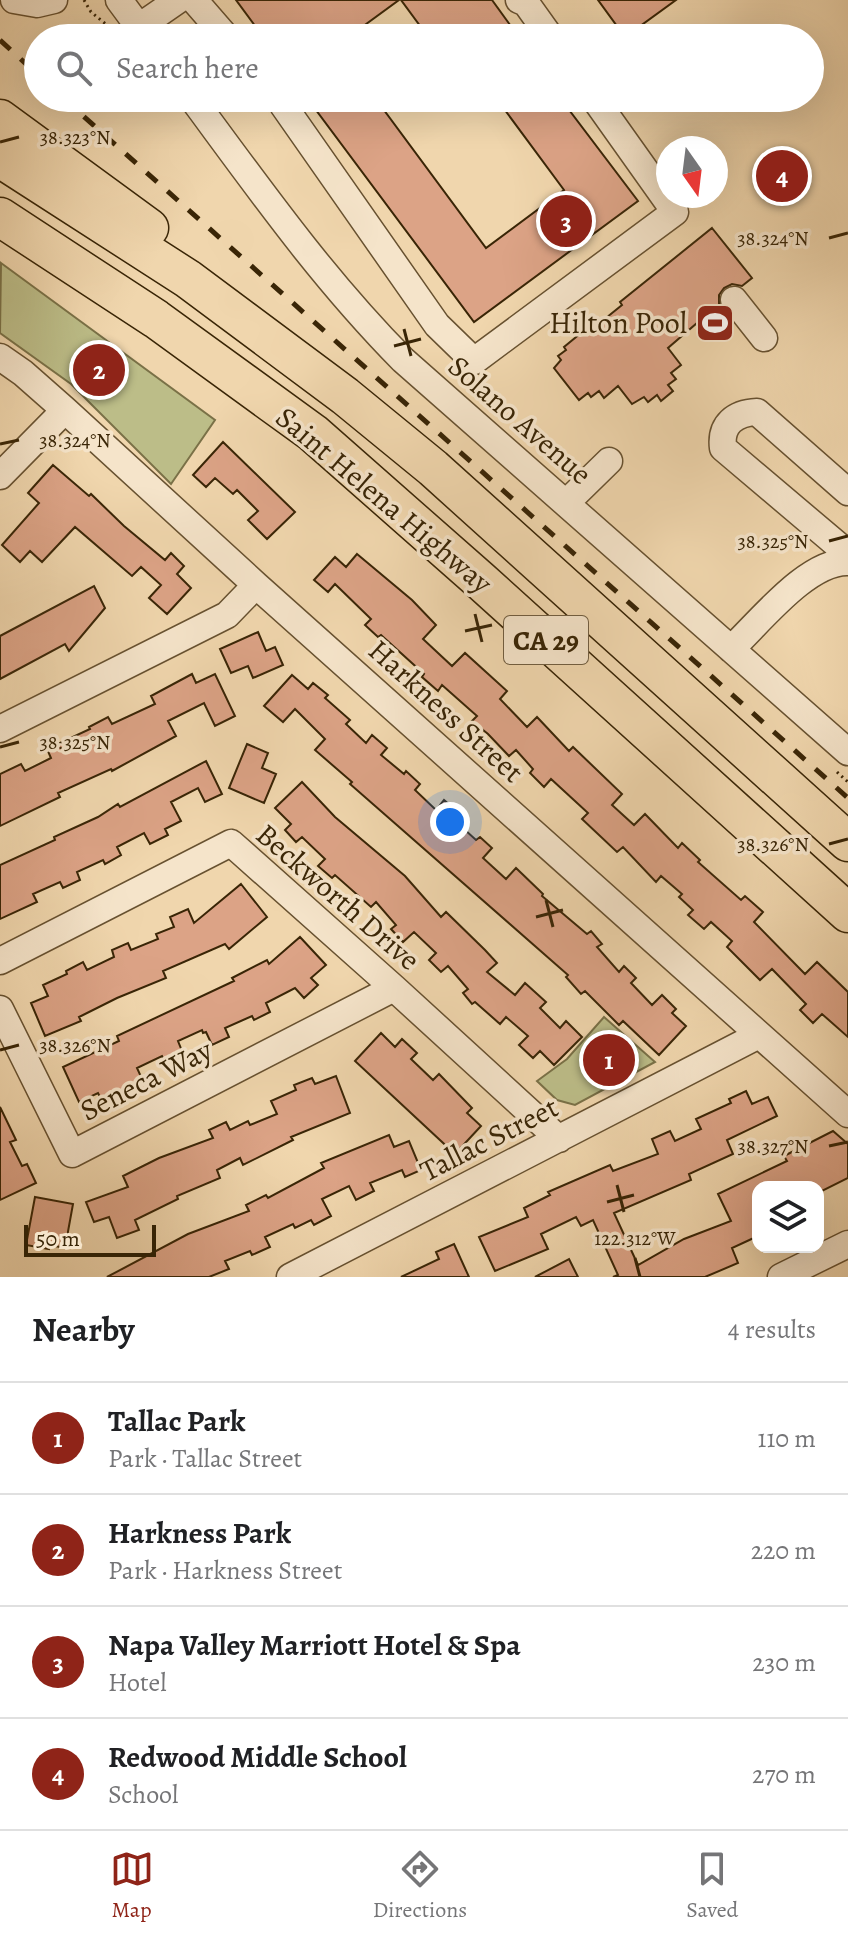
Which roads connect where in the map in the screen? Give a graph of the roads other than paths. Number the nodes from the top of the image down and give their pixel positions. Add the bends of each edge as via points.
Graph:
1 (14, 0) edge
2 (54, 0) edge
3 (119, 0) edge
4 (178, 0) edge
5 (194, 0) edge
6 (519, 0) edge
7 (130, 24) edge
8 (145, 24) edge
9 (215, 24) edge
10 (541, 24) edge
11 (202, 112) edge
12 (288, 112) edge
13 (604, 112) edge
14 (0, 119) edge
15 (0, 158) edge
16 (0, 217) edge
17 (0, 247) edge
18 (734, 300) dead end
19 (764, 338) dead end
20 (0, 357) edge
21 (474, 361) junction
22 (235, 378) junction
23 (345, 396) junction
24 (444, 396) junction
25 (65, 410) junction
26 (609, 461) dead end
27 (0, 476) edge
28 (848, 492) edge
29 (566, 503) junction
30 (845, 557) edge
31 (256, 585) junction
32 (731, 649) junction
33 (0, 729) edge
34 (848, 752) edge
35 (848, 842) edge
36 (848, 913) edge
37 (0, 961) edge
38 (394, 988) junction
39 (0, 1009) edge
40 (759, 1035) junction
41 (848, 1114) edge
42 (559, 1139) junction
43 (848, 1244) edge
44 (290, 1277) edge
45 (781, 1277) edge

1 - 2 street
3 - 7 street
4 - 8 street
5 - 9 street
6 - 10 street
11 - 24 street, Solano Avenue via 357,314
12 - 21 street via 437,325
13 - 21 street via 675,212
14 - 23 highway via 249,304
15 - 23 highway, Saint Helena Highway / CA 29 via 188,279
16 - 22 highway, Saint Helena Highway / CA 29 via 156,319
17 - 22 highway
18 - 19 street
20 - 25 street, Harkness Street
21 - 24 street
22 - 36 highway, Saint Helena Highway / CA 29 via 313,433 396,504
23 - 35 highway, Saint Helena Highway / CA 29 via 433,468
24 - 29 street, Solano Avenue
25 - 27 street
25 - 31 street, Harkness Street
26 - 29 street
28 - 30 street via 757,412 734,417 723,432 723,448
29 - 32 street, Solano Avenue
30 - 32 street via 800,583
31 - 33 street via 227,615
31 - 40 street, Harkness Street
32 - 34 street, Solano Avenue
37 - 38 street, Beckworth Drive via 231,843
38 - 39 street, Seneca Way via 72,1154
38 - 42 street, Beckworth Drive
40 - 41 street, Harkness Street
40 - 42 street, Tallac Street
42 - 44 street, Tallac Street
43 - 45 street

